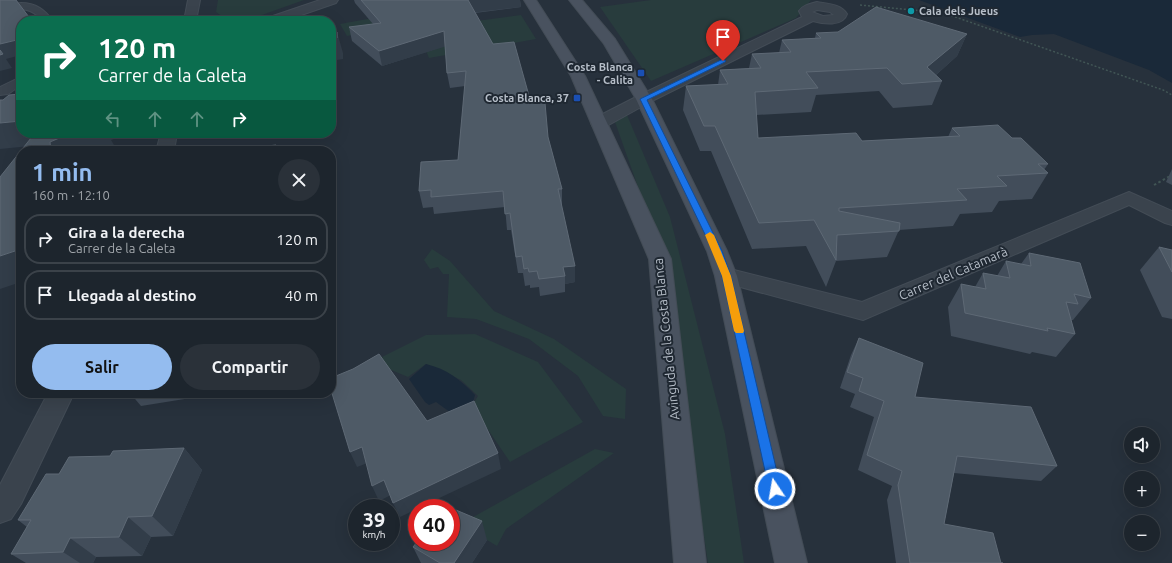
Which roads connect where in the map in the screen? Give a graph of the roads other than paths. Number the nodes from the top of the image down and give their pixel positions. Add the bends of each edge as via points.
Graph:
1 (194, 0) edge
2 (332, 0) edge
3 (530, 0) edge
4 (575, 0) edge
5 (0, 9) edge
6 (834, 9) road end
7 (44, 16) edge
8 (191, 16) edge
9 (286, 16) edge
10 (16, 83) edge
11 (2, 91) edge
12 (644, 99) junction
13 (10, 106) edge
14 (599, 123) junction
15 (1172, 219) edge
16 (726, 276) junction
17 (59, 398) edge
18 (0, 509) edge
19 (690, 563) edge
20 (791, 563) edge

1 - 8 street
2 - 9 street
3 - 14 street, Avinguda de la Costa Blanca via 578,76
4 - 12 street via 610,42
5 - 7 lane via 32,6
6 - 12 street via 817,6 808,8 805,11 812,17
10 - 11 lane
11 - 13 lane
12 - 14 street
12 - 16 street via 718,251
14 - 19 street, Avinguda de la Costa Blanca via 660,259
15 - 16 street, Carrer del Catamarà via 1129,198 863,311
16 - 20 street
17 - 18 street via 11,494

